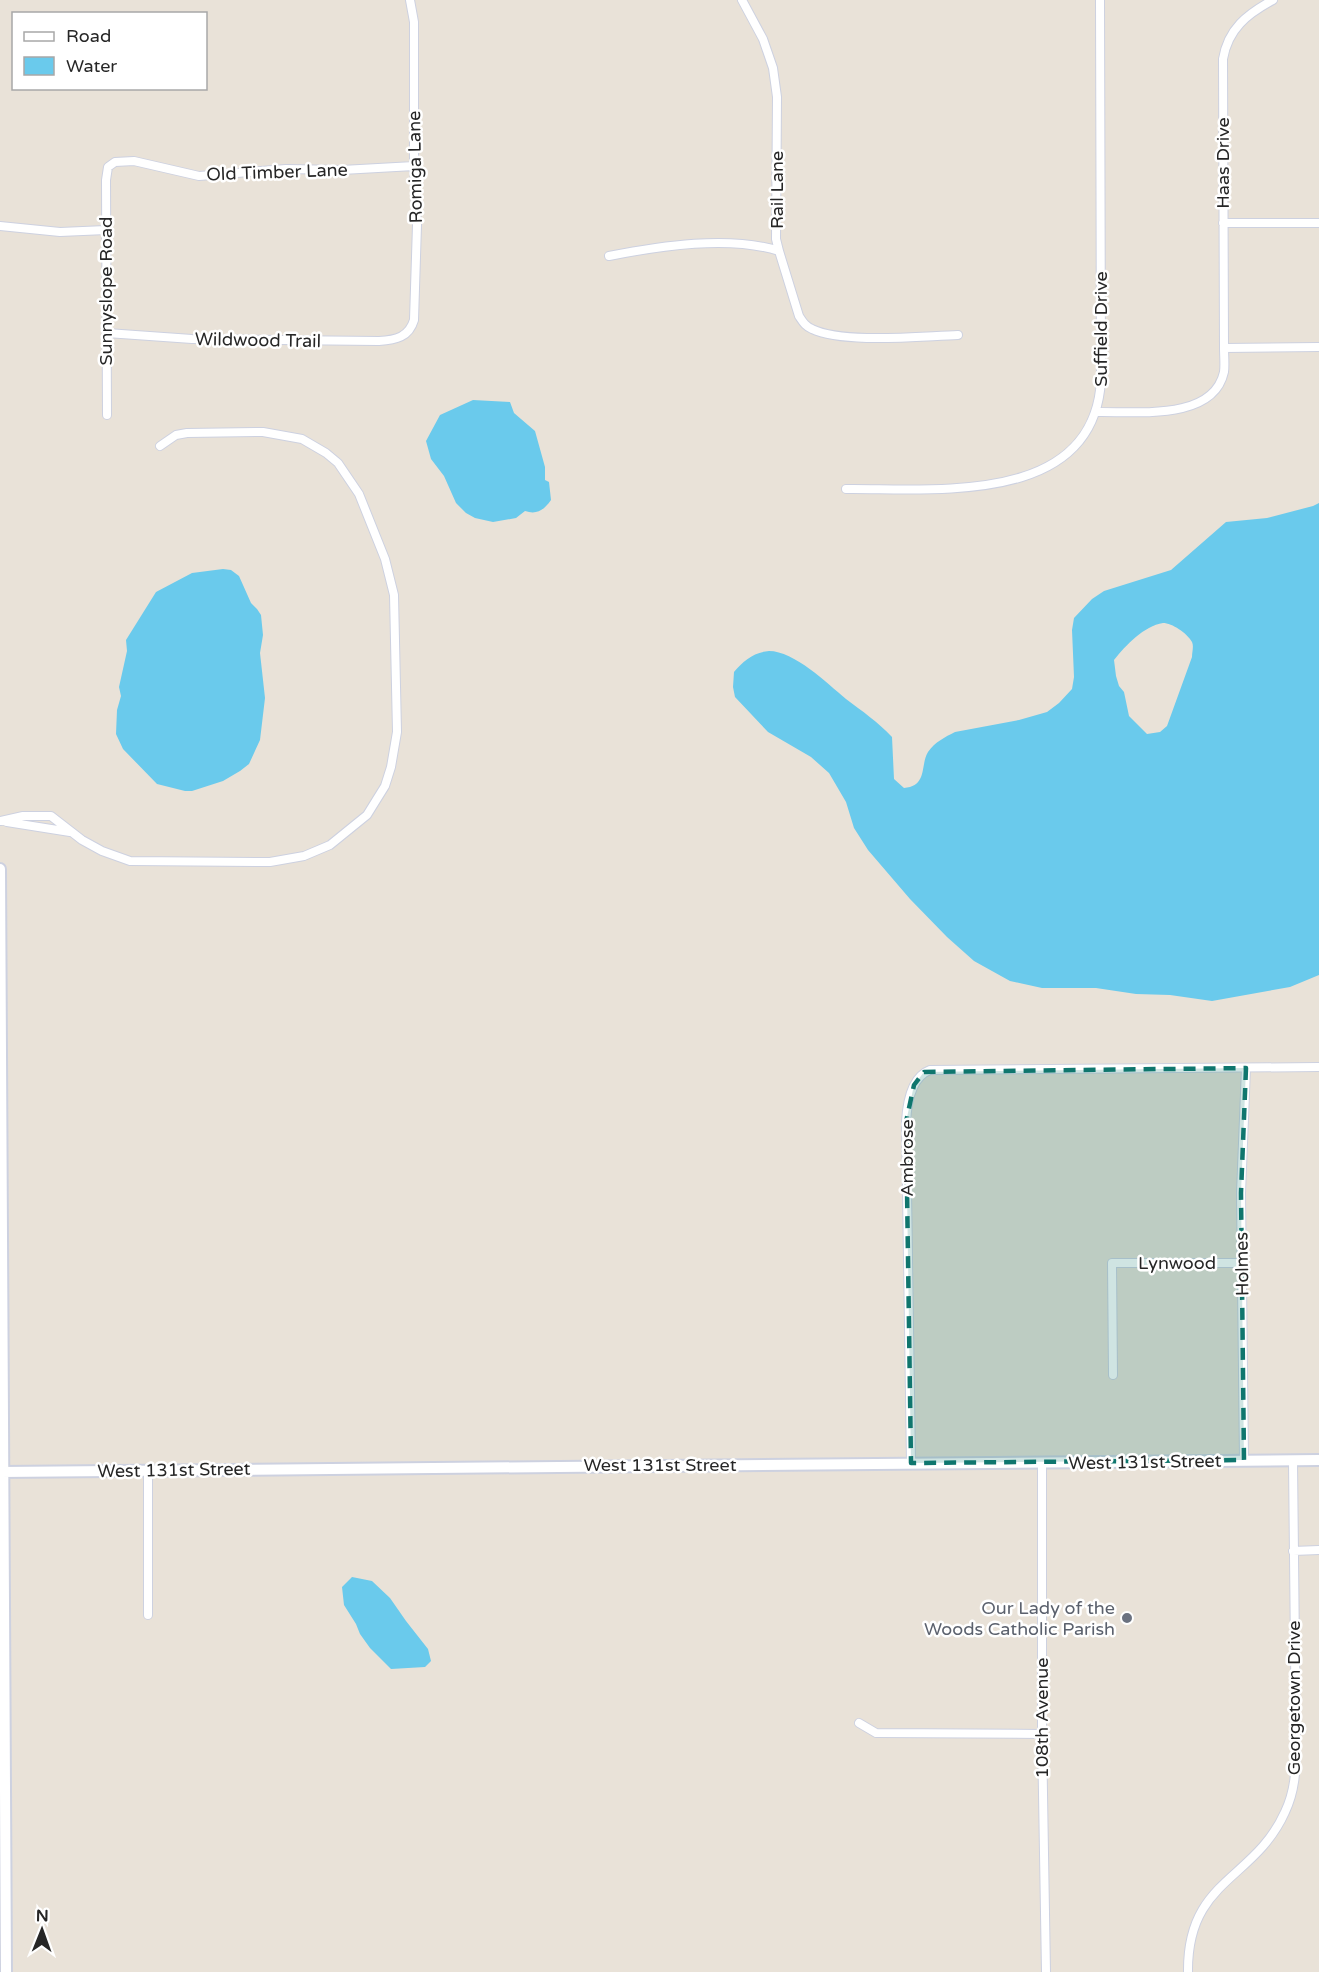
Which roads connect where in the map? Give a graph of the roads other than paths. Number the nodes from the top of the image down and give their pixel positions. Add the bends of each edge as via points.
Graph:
1 (410, 0) edge
2 (742, 0) edge
3 (1100, 0) edge
4 (1273, 0) edge
5 (414, 166) junction
6 (108, 167) joint
7 (1223, 223) junction
8 (1319, 223) edge
9 (0, 226) edge
10 (106, 230) junction
11 (779, 251) junction
12 (609, 256) dead end
13 (107, 333) junction
14 (407, 333) joint
15 (958, 335) dead end
16 (1319, 347) edge
17 (1224, 348) junction
18 (1096, 412) junction
19 (107, 415) dead end
20 (160, 446) dead end
21 (846, 489) dead end
22 (0, 821) edge
23 (73, 832) junction
24 (0, 869) edge
25 (1319, 1067) edge
26 (1246, 1068) junction
27 (1243, 1263) junction
28 (1113, 1375) dead end
29 (1244, 1460) junction
30 (1293, 1460) junction
31 (1319, 1460) edge
32 (911, 1463) junction
33 (1042, 1464) junction
34 (148, 1470) junction
35 (1, 1472) edge
36 (1319, 1550) edge
37 (1293, 1551) junction
38 (148, 1615) dead end
39 (859, 1723) dead end
40 (1042, 1734) junction
41 (6, 1972) edge
42 (1046, 1972) edge
43 (1188, 1972) edge

1 - 5 street, Romiga Lane via 414,22
2 - 11 street, Rail Lane via 773,68 777,97
3 - 18 street, Suffield Drive via 1101,398
4 - 7 street, Haas Drive via 1242,19 1224,51
5 - 6 street, Old Timber Lane via 199,176 134,161 115,162
5 - 14 street, Romiga Lane via 415,307
6 - 10 street, Sunnyslope Road
7 - 8 street
7 - 17 street, Haas Drive
9 - 10 street via 60,232
10 - 13 street, Sunnyslope Road
11 - 12 street, Rail Lane via 698,244 667,245
11 - 15 street via 799,316 814,330 853,337
13 - 14 street, Wildwood Trail via 192,339 380,341
13 - 19 street, Sunnyslope Road
16 - 17 street
17 - 18 street, Haas Drive via 1224,372 1217,387 1193,407
18 - 21 street, Suffield Drive via 1072,450 1031,475 970,488
20 - 23 street via 187,433 277,433 314,446 345,472 359,494 385,559 394,595 396,732 392,766 376,803 356,826 330,845 288,860 130,861 102,851
22 - 23 street
22 - 23 street via 51,816
24 - 35 street
25 - 26 street, Ambrose
26 - 27 street, Holmes
26 - 32 street, Ambrose via 930,1070 919,1077 906,1122
27 - 28 street, Lynwood via 1112,1263
27 - 29 street, Holmes
29 - 30 street, West 131st Street
29 - 33 street, West 131st Street
30 - 31 street, West 131st Street
30 - 37 street, Georgetown Drive
32 - 33 street, West 131st Street
32 - 34 street, West 131st Street
33 - 40 street, 108th Avenue
34 - 35 street, West 131st Street
34 - 38 street
35 - 41 street
36 - 37 street
37 - 43 street, Georgetown Drive via 1294,1784 1285,1812 1268,1840 1201,1910 1191,1938
39 - 40 street via 876,1733
40 - 42 street, 108th Avenue

